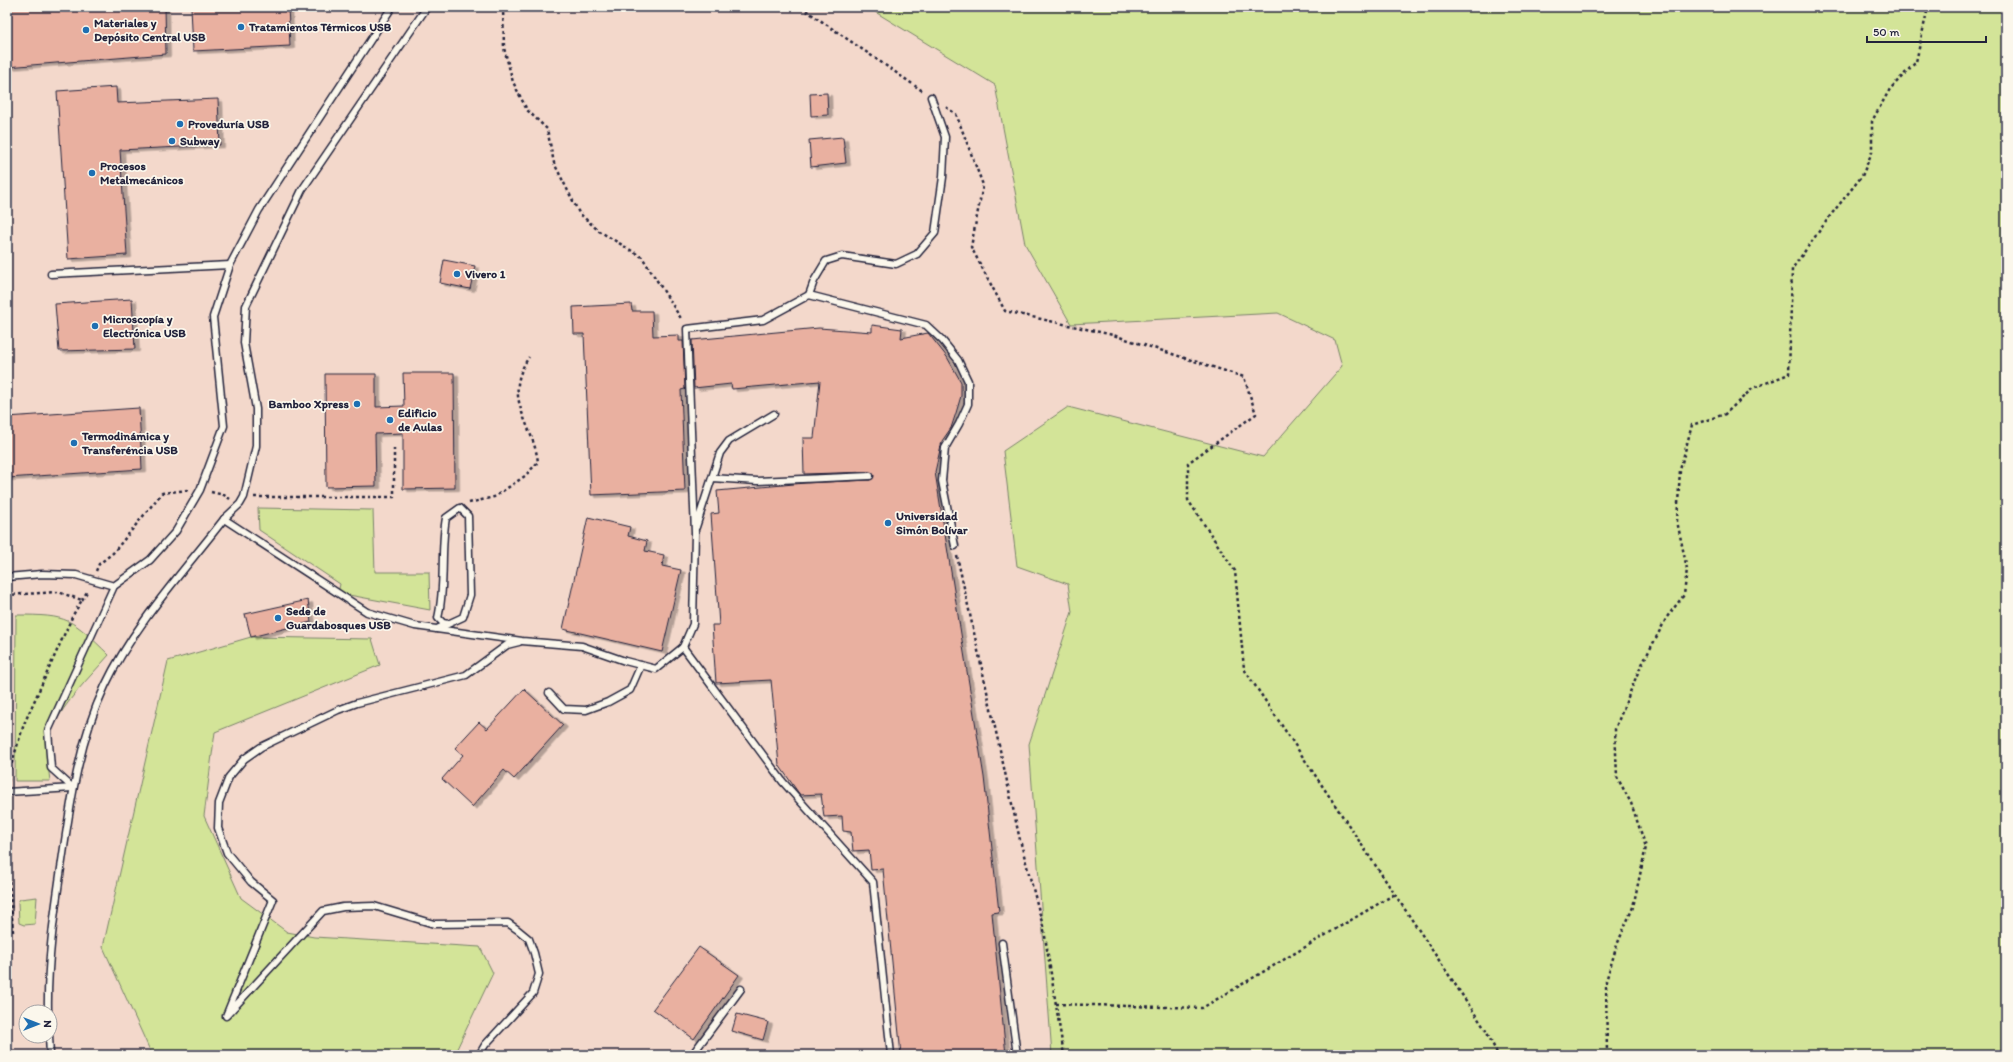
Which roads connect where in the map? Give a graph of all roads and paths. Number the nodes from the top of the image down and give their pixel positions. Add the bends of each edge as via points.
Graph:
1 (392, 7) edge
2 (427, 7) edge
3 (503, 7) edge
4 (801, 7) edge
5 (1928, 7) edge
6 (931, 97) junction
7 (230, 265) junction
8 (51, 274) dead end
9 (809, 295) junction
10 (688, 329) junction
11 (529, 357) dead end
12 (774, 414) dead end
13 (394, 449) dead end
14 (870, 476) dead end
15 (712, 478) junction
16 (200, 490) junction
17 (244, 496) junction
18 (240, 504) junction
19 (460, 508) junction
20 (224, 520) junction
21 (695, 533) junction
22 (954, 546) joint
23 (7, 577) edge
24 (93, 580) junction
25 (114, 586) junction
26 (7, 596) edge
27 (82, 600) junction
28 (448, 624) junction
29 (437, 629) junction
30 (522, 641) junction
31 (683, 647) junction
32 (641, 666) junction
33 (549, 693) dead end
34 (72, 788) junction
35 (8, 792) edge
36 (1395, 894) junction
37 (7, 932) edge
38 (1002, 943) dead end
39 (741, 989) dead end
40 (48, 1004) edge
41 (1056, 1004) junction
42 (49, 1044) edge
43 (50, 1055) edge
44 (479, 1055) edge
45 (692, 1055) edge
46 (891, 1055) edge
47 (1017, 1055) edge
48 (1064, 1055) edge
49 (1498, 1055) edge
50 (1607, 1055) edge

1 - 7 lane via 259,210
2 - 17 lane via 302,190 246,306 244,343 256,409 256,446
3 - 10 path via 504,48 513,82 527,110 547,129 554,163 579,213 599,231 642,257
4 - 6 path
5 - 50 path via 1916,62 1890,89 1872,121 1872,152 1862,176 1792,269 1789,374 1753,388 1725,414 1692,425 1680,470 1677,520 1687,569 1684,595 1667,617 1639,670 1615,729 1617,777 1631,803 1646,848 1633,907 1617,945 1606,981
6 - 9 lane via 944,137 944,177 934,233 917,254 896,264 842,256 826,261
6 - 36 path via 956,114 983,185 971,247 1005,311 1113,335 1244,377 1256,414 1188,463 1188,500 1234,571 1244,669
7 - 8 lane
7 - 16 lane via 213,317 224,426
9 - 10 lane via 763,320
9 - 22 lane via 926,325 958,360 968,380 968,404 945,448 942,481
10 - 21 lane
11 - 19 path via 520,369 517,398 536,449 538,462 525,476 494,497 473,501
12 - 15 lane via 729,441 720,453
13 - 17 path via 394,497
14 - 15 lane via 757,481
15 - 21 lane
16 - 18 path via 224,495
16 - 24 path via 162,493 113,553 99,564
16 - 25 lane via 176,531 150,560
17 - 18 lane
18 - 20 lane
19 - 28 lane via 446,518 443,535 441,603 438,618
19 - 28 lane via 468,516 470,595 463,617
20 - 29 lane via 367,612 415,626
20 - 34 lane via 137,631 105,686 86,734
21 - 31 lane via 693,624
22 - 41 path via 1020,840 1044,930
23 - 24 lane via 76,575
24 - 25 lane
24 - 27 path
25 - 34 lane via 48,731 51,768
26 - 27 path via 58,592
27 - 35 path via 24,724 8,772
28 - 29 lane
29 - 30 lane
30 - 32 lane via 582,646
30 - 44 lane via 507,645 466,675 358,702 261,747 244,759 229,777 220,803 218,828 227,854 251,882 273,900 226,1016 323,911 343,907 374,906 434,924 508,923 529,939 539,974 533,994 485,1045
31 - 32 lane via 656,669
31 - 46 lane via 783,782 873,882
32 - 33 lane via 630,690 586,710 564,709
34 - 35 lane
34 - 40 lane via 49,955
35 - 37 path via 7,848 13,932
36 - 41 path via 1202,1008
36 - 49 path via 1485,1029
38 - 47 lane
39 - 45 lane
41 - 48 path
42 - 43 lane

